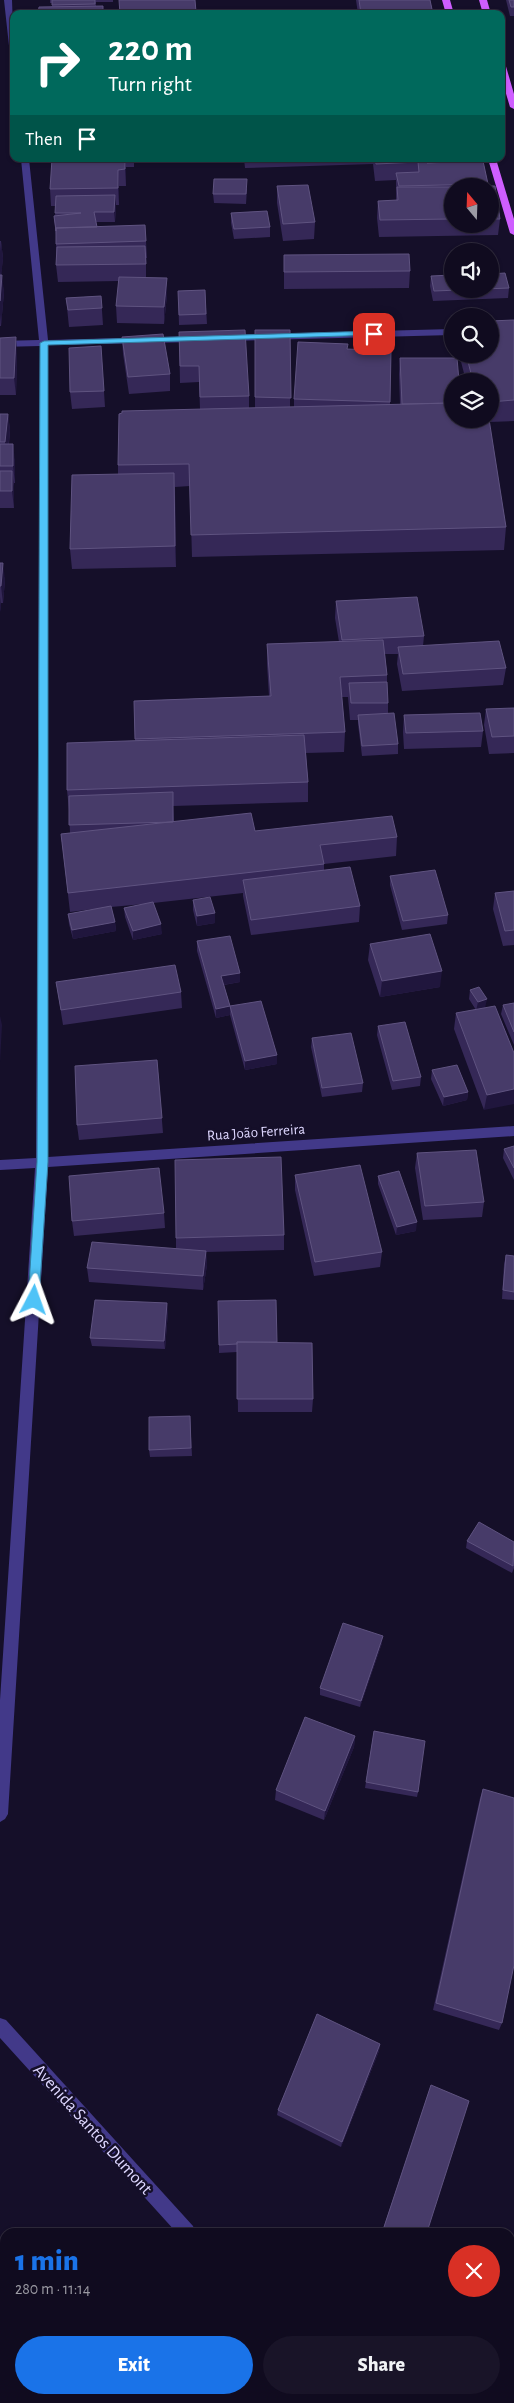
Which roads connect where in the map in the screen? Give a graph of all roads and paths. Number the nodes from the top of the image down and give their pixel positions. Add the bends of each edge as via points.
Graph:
1 (8, 0) edge
2 (10, 18) edge
3 (505, 77) edge
4 (514, 107) edge
5 (24, 162) edge
6 (493, 162) edge
7 (514, 233) edge
8 (444, 332) edge
9 (203, 338) edge
10 (223, 338) edge
11 (44, 343) junction
12 (0, 344) edge
13 (514, 1131) edge
14 (42, 1162) junction
15 (0, 1166) edge
16 (0, 1814) edge
17 (0, 2026) edge
18 (183, 2228) edge

1 - 2 street
3 - 4 main road
5 - 11 street
6 - 7 main road
8 - 10 street
9 - 11 street
11 - 12 street
11 - 14 street
13 - 14 street, Rua João Ferreira
14 - 15 street, Rua João Ferreira
14 - 16 street
17 - 18 street, Avenida Santos Dumont

